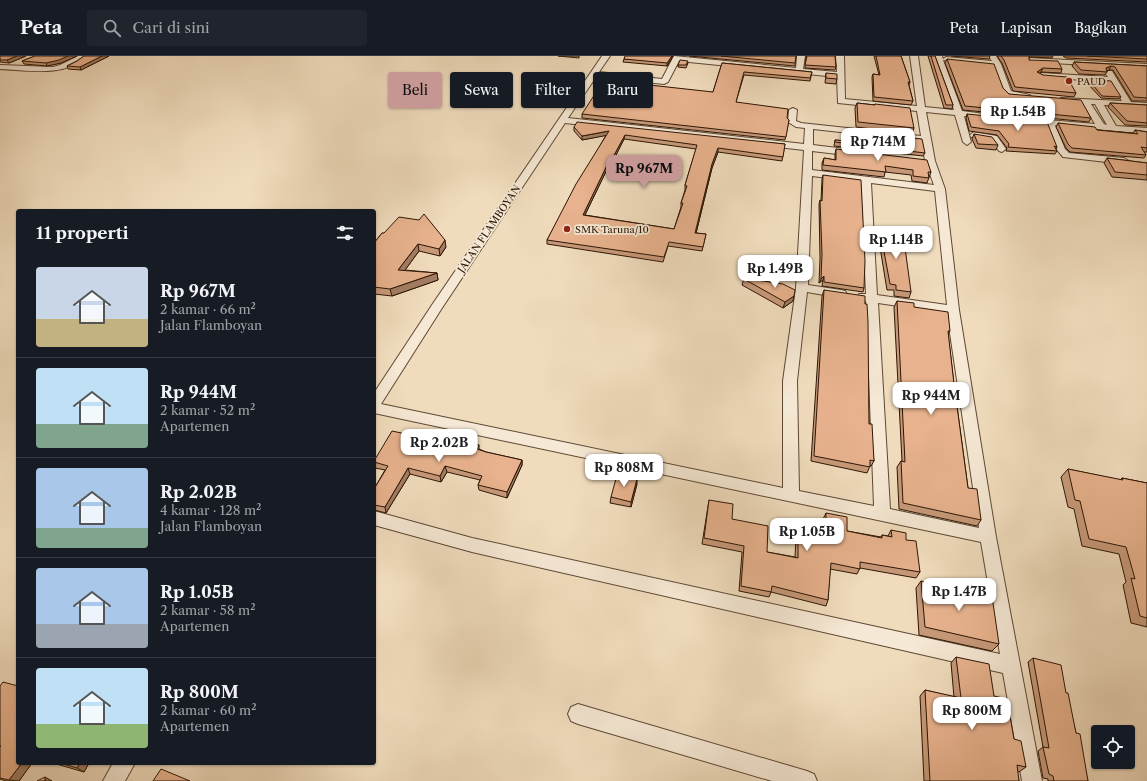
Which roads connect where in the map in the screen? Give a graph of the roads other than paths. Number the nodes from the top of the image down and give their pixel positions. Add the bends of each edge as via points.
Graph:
1 (83, 56) edge
2 (606, 56) edge
3 (800, 56) edge
4 (840, 56) edge
5 (914, 56) edge
6 (992, 56) edge
7 (678, 57) edge
8 (939, 57) edge
9 (1030, 58) edge
10 (719, 59) edge
11 (27, 60) edge
12 (1145, 61) edge
13 (997, 64) junction
14 (1104, 64) junction
15 (2, 69) edge
16 (799, 71) junction
17 (594, 72) edge
18 (593, 74) edge
19 (840, 75) junction
20 (1113, 80) junction
21 (653, 81) edge
22 (1038, 98) edge
23 (1058, 100) edge
24 (1086, 102) junction
25 (1098, 102) junction
26 (1128, 104) junction
27 (1147, 105) edge
28 (793, 110) dead end
29 (921, 110) junction
30 (959, 114) junction
31 (997, 117) edge
32 (1019, 119) edge
33 (562, 120) junction
34 (1049, 122) junction
35 (809, 126) junction
36 (1101, 127) junction
37 (1114, 129) junction
38 (1147, 131) edge
39 (926, 139) junction
40 (807, 148) junction
41 (1002, 149) dead end
42 (861, 154) edge
43 (1130, 161) edge
44 (806, 172) junction
45 (866, 180) junction
46 (940, 189) junction
47 (802, 288) junction
48 (872, 298) junction
49 (953, 310) junction
50 (376, 401) edge
51 (376, 408) edge
52 (791, 496) junction
53 (882, 514) junction
54 (376, 519) edge
55 (988, 537) junction
56 (1012, 666) junction
57 (578, 714) dead end
58 (124, 765) edge
59 (113, 781) edge
60 (807, 781) edge
61 (1032, 781) edge

1 - 15 street via 58,68
2 - 17 street, JALAN FLAMBOYAN
3 - 16 street
4 - 19 street
5 - 29 street
6 - 13 street
7 - 10 street
7 - 21 street via 664,82
8 - 13 street
8 - 30 street
9 - 14 street
9 - 20 street via 1042,78
10 - 16 street
11 - 15 street
12 - 14 street
13 - 22 street via 1008,92 1017,96
14 - 20 street
16 - 19 street
18 - 33 street, JALAN FLAMBOYAN
19 - 29 street via 841,101
20 - 26 street
23 - 24 street
24 - 25 street
24 - 36 street
25 - 26 street
25 - 37 street
26 - 27 street
28 - 35 street via 792,122
29 - 30 street
29 - 39 street
30 - 31 street
30 - 41 street via 965,138 994,138
32 - 34 street
33 - 40 street
33 - 50 street, JALAN FLAMBOYAN
34 - 36 street
34 - 43 street via 1061,150 1066,155
35 - 39 street
35 - 40 street
36 - 37 street
37 - 38 street
39 - 46 street via 926,161
40 - 42 street
40 - 44 street
44 - 45 street
44 - 47 street
45 - 46 street
45 - 48 street
46 - 49 street
47 - 48 street
47 - 52 street via 790,381
48 - 49 street
48 - 53 street
49 - 55 street
51 - 52 street
52 - 53 street
53 - 55 street
54 - 56 street via 472,544
55 - 56 street
56 - 61 street
57 - 60 street
58 - 59 street

